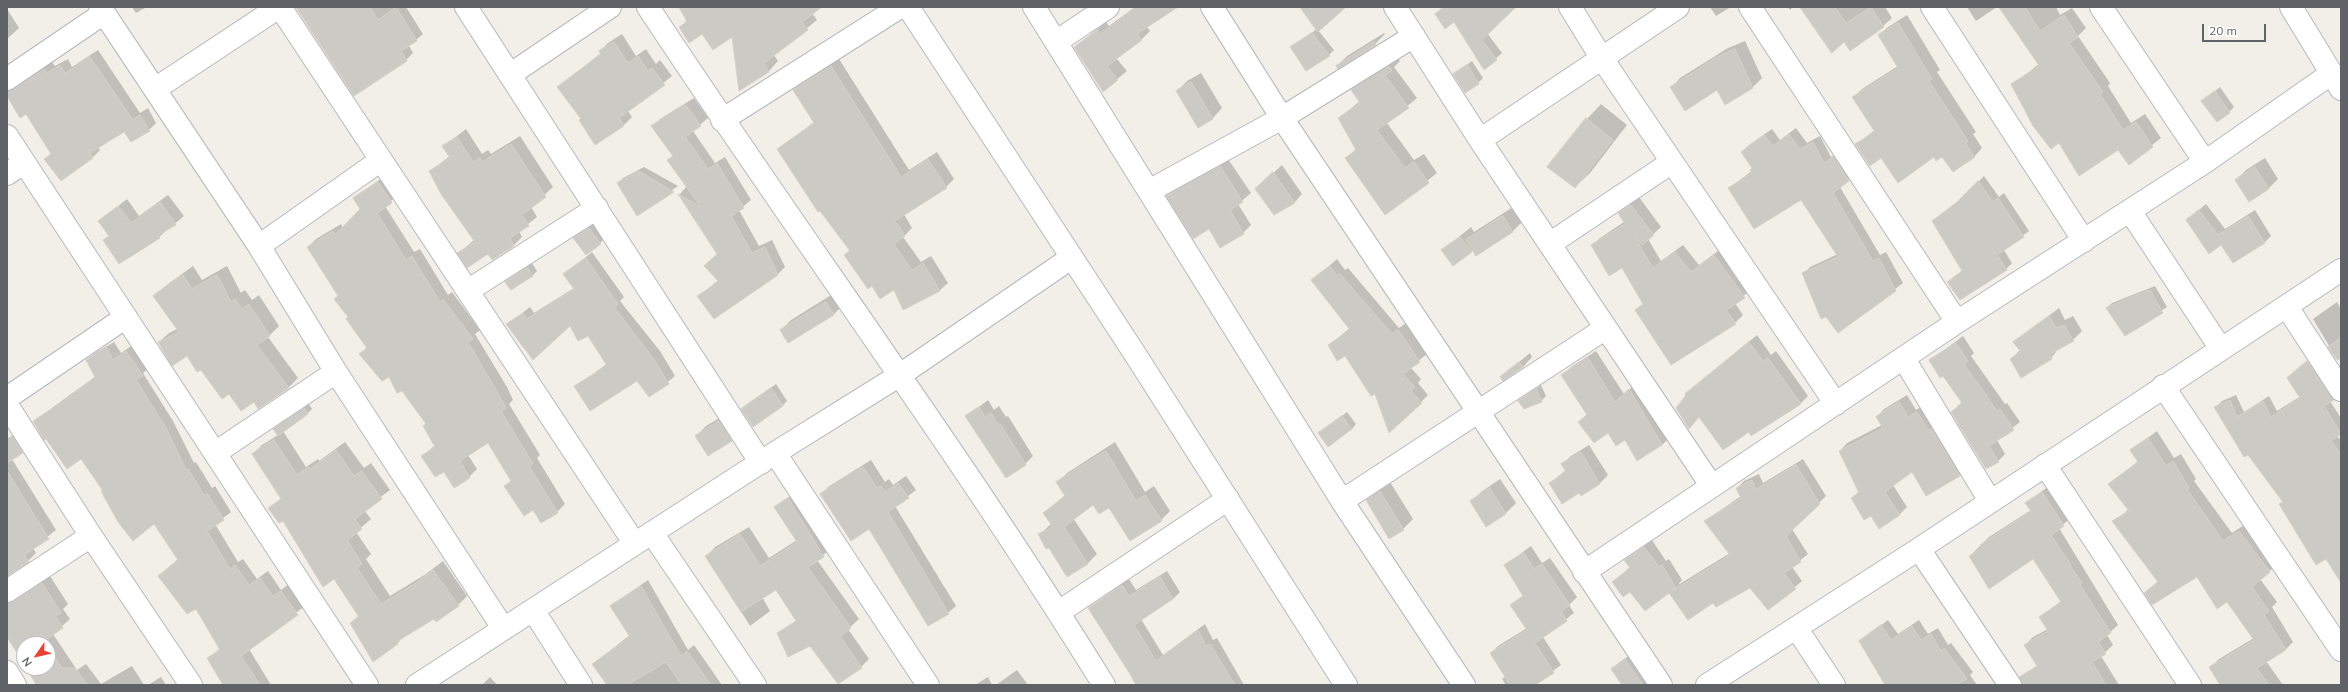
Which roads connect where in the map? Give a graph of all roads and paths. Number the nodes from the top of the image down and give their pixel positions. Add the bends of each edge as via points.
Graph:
1 (280, 7) edge
2 (466, 7) edge
3 (610, 7) edge
4 (648, 7) edge
5 (900, 7) edge
6 (908, 7) edge
7 (1034, 7) edge
8 (1108, 7) edge
9 (1212, 7) edge
10 (1395, 7) edge
11 (1570, 7) edge
12 (1678, 7) edge
13 (1750, 7) edge
14 (1932, 7) edge
15 (2101, 7) edge
16 (2291, 7) edge
17 (102, 10) edge
18 (1414, 36) junction
19 (1056, 42) junction
20 (1601, 57) junction
21 (511, 74) junction
22 (7, 79) edge
23 (2337, 81) edge
24 (155, 89) junction
25 (1282, 118) junction
26 (722, 120) junction
27 (7, 136) edge
28 (1480, 140) junction
29 (381, 160) junction
30 (1672, 162) junction
31 (2205, 162) junction
32 (15, 168) edge
33 (1149, 191) junction
34 (597, 208) junction
35 (2130, 211) junction
36 (2084, 241) junction
37 (1551, 243) junction
38 (259, 246) junction
39 (1071, 258) junction
40 (2341, 270) edge
41 (469, 290) junction
42 (2287, 307) junction
43 (126, 317) junction
44 (1957, 322) junction
45 (1606, 328) junction
46 (2221, 349) junction
47 (1904, 359) junction
48 (336, 372) junction
49 (900, 375) junction
50 (2163, 386) junction
51 (2341, 390) edge
52 (7, 398) edge
53 (1836, 404) junction
54 (7, 405) edge
55 (1478, 411) junction
56 (215, 453) junction
57 (768, 458) junction
58 (2046, 465) junction
59 (1711, 485) junction
60 (1228, 499) junction
61 (1342, 500) junction
62 (1990, 501) junction
63 (91, 536) junction
64 (644, 538) junction
65 (1919, 549) junction
66 (1584, 572) junction
67 (7, 591) edge
68 (533, 610) junction
69 (1059, 612) junction
70 (503, 628) junction
71 (1797, 629) junction
72 (2341, 650) edge
73 (7, 672) edge
74 (15, 685) edge
75 (191, 685) edge
76 (367, 685) edge
77 (417, 685) edge
78 (581, 685) edge
79 (755, 685) edge
80 (928, 685) edge
81 (1104, 685) edge
82 (1346, 685) edge
83 (1464, 685) edge
84 (1661, 685) edge
85 (1707, 685) edge
86 (1834, 685) edge
87 (2010, 685) edge
88 (2190, 685) edge

1 - 24 street
1 - 29 street
2 - 21 street
3 - 21 street
4 - 26 street
5 - 26 street
6 - 39 street
7 - 19 street
8 - 19 street
9 - 25 street
10 - 18 street
11 - 20 street
12 - 20 street
13 - 44 street
14 - 36 street
15 - 31 street
16 - 23 street
17 - 22 street
17 - 24 street
18 - 25 street
18 - 28 street
19 - 33 street
20 - 28 street
20 - 30 street
21 - 34 street
23 - 31 street
24 - 38 street
25 - 33 street
25 - 55 street
26 - 49 street
27 - 32 street
28 - 37 street
29 - 38 street
29 - 41 street
30 - 37 street
30 - 53 street
31 - 35 street
32 - 43 street
33 - 61 street
34 - 41 street
34 - 57 street
35 - 36 street
35 - 46 street
36 - 44 street
37 - 45 street
38 - 48 street
39 - 49 street
39 - 60 street
40 - 42 street
41 - 64 street
42 - 46 street
42 - 51 street
43 - 52 street
43 - 56 street
44 - 47 street
45 - 55 street
45 - 59 street
46 - 50 street
47 - 53 street
47 - 62 street
48 - 56 street
48 - 70 street
49 - 57 street
49 - 69 street
50 - 58 street
50 - 72 street
53 - 59 street
54 - 63 street
55 - 61 street
55 - 66 street
56 - 76 street
57 - 64 street
57 - 80 street
58 - 62 street
58 - 88 street
59 - 66 street
60 - 69 street
60 - 82 street
61 - 83 street
62 - 65 street
63 - 67 street
63 - 75 street
64 - 68 street
64 - 79 street
65 - 71 street
65 - 87 street
66 - 84 street
68 - 70 street
68 - 78 street
69 - 81 street
70 - 77 street
71 - 85 street
71 - 86 street
73 - 74 street

